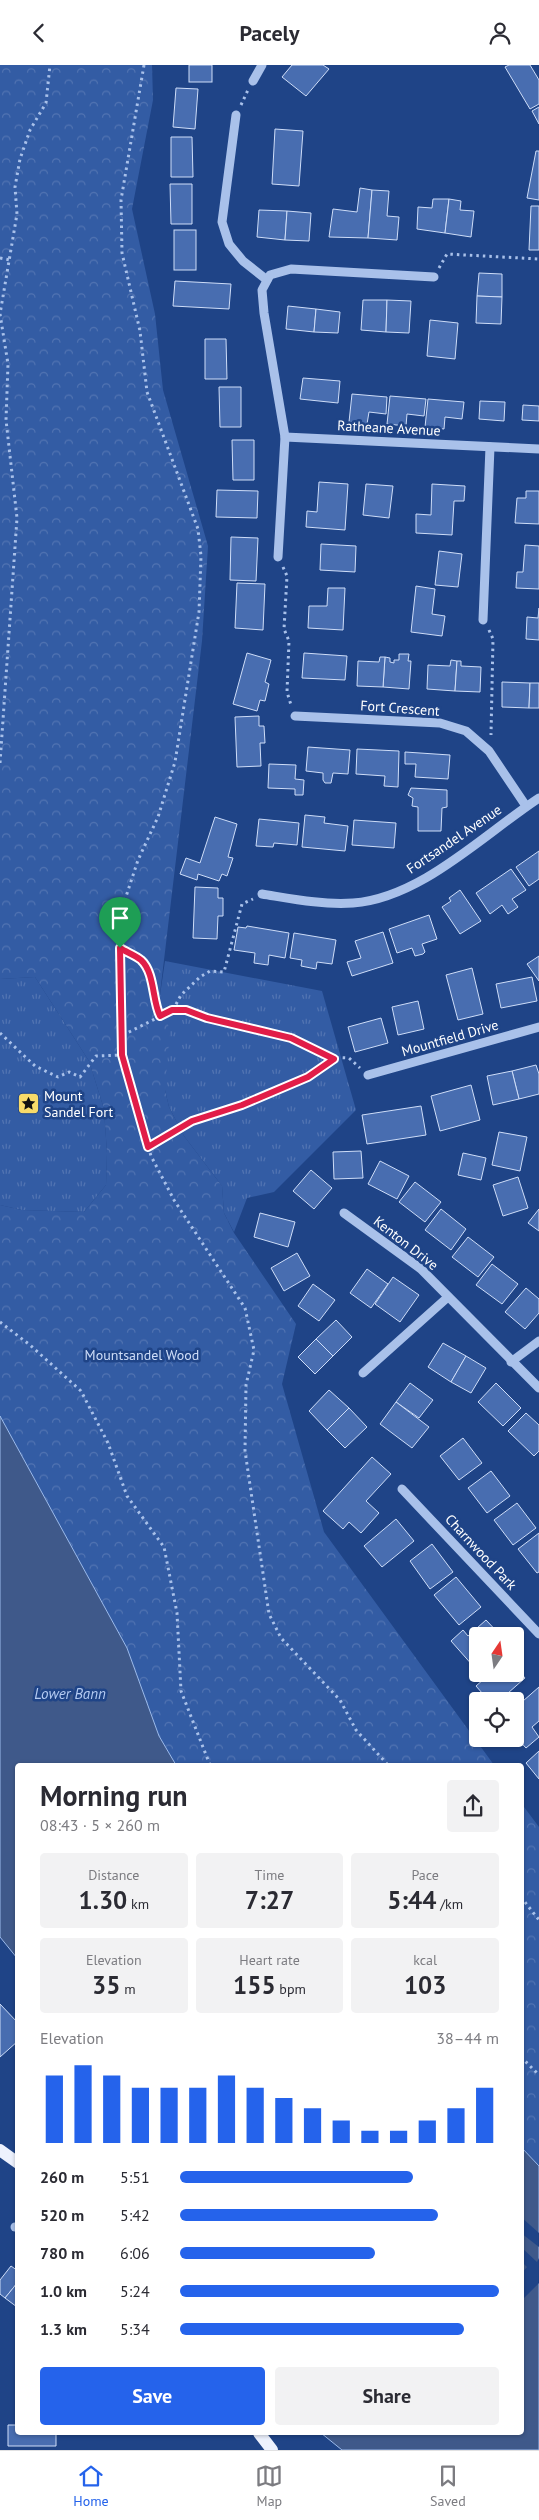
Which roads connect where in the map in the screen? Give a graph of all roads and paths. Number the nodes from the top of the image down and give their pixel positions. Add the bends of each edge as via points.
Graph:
1 (50, 65) edge
2 (144, 65) edge
3 (262, 65) edge
4 (253, 81) joint
5 (236, 115) joint
6 (0, 258) edge
7 (539, 259) edge
8 (10, 260) junction
9 (434, 277) joint
10 (267, 280) junction
11 (286, 437) junction
12 (490, 447) junction
13 (539, 449) edge
14 (278, 557) joint
15 (483, 620) joint
16 (295, 715) joint
17 (489, 751) junction
18 (0, 763) edge
19 (539, 798) edge
20 (526, 806) junction
21 (262, 894) joint
22 (120, 948) junction
23 (172, 1010) junction
24 (160, 1016) junction
25 (539, 1027) edge
26 (0, 1033) edge
27 (122, 1035) junction
28 (122, 1055) junction
29 (334, 1059) junction
30 (368, 1075) joint
31 (148, 1147) junction
32 (344, 1213) dead end
33 (448, 1297) junction
34 (0, 1321) edge
35 (539, 1341) edge
36 (511, 1362) junction
37 (364, 1373) dead end
38 (539, 1388) edge
39 (402, 1489) dead end
40 (539, 1634) edge
41 (209, 1763) edge
42 (386, 1763) edge
43 (524, 1901) edge
44 (539, 1920) edge
45 (524, 2060) edge
46 (539, 2075) edge
47 (0, 2149) edge
48 (15, 2161) edge
49 (261, 2435) edge
50 (272, 2450) edge

1 - 8 path via 46,103 30,130 20,159
2 - 22 path via 121,199 122,253 140,331 147,392 198,529 201,556 199,612 175,762 158,817 138,860 118,921
3 - 4 street
4 - 5 path
5 - 10 street via 222,222 229,244 243,261
6 - 8 path
7 - 9 path via 447,254
8 - 18 path via 0,314 8,364 6,420 17,518
9 - 10 street via 291,269 270,275
10 - 11 street via 262,290 264,313
11 - 12 street, Ratheane Avenue
11 - 14 street
12 - 13 street, Ratheane Avenue
12 - 15 street
14 - 16 path via 287,576 284,629 289,641 287,692
15 - 17 path via 494,639
16 - 17 street, Fort Crescent via 440,723 466,731
17 - 20 street, Fort Crescent
19 - 20 street, Fortsandel Avenue
20 - 21 street, Fortsandel Avenue via 431,874 395,893 354,903 314,903
21 - 23 path via 242,904 224,972 210,971 200,977 181,995
22 - 24 path via 142,960
22 - 27 path
23 - 24 path
23 - 29 path via 186,1010 291,1038
24 - 27 path
25 - 30 street, Mountfield Drive
26 - 28 path via 35,1066 58,1077 74,1072 80,1077 96,1056
27 - 28 path
28 - 31 path
29 - 30 path via 349,1059
29 - 31 path via 308,1077 242,1105 192,1121
31 - 42 path via 174,1200 245,1308 254,1350 246,1385 246,1451 268,1614 281,1638 340,1700 356,1730
32 - 33 street, Kenton Drive via 421,1269
33 - 36 street, Kenton Drive
33 - 37 street
34 - 41 path via 81,1391 108,1443 127,1496 164,1547 177,1613 181,1691
35 - 36 street
36 - 38 street, Kenton Drive
39 - 40 street, Charnwood Park
43 - 44 path
45 - 46 path
47 - 48 main road
49 - 50 main road

